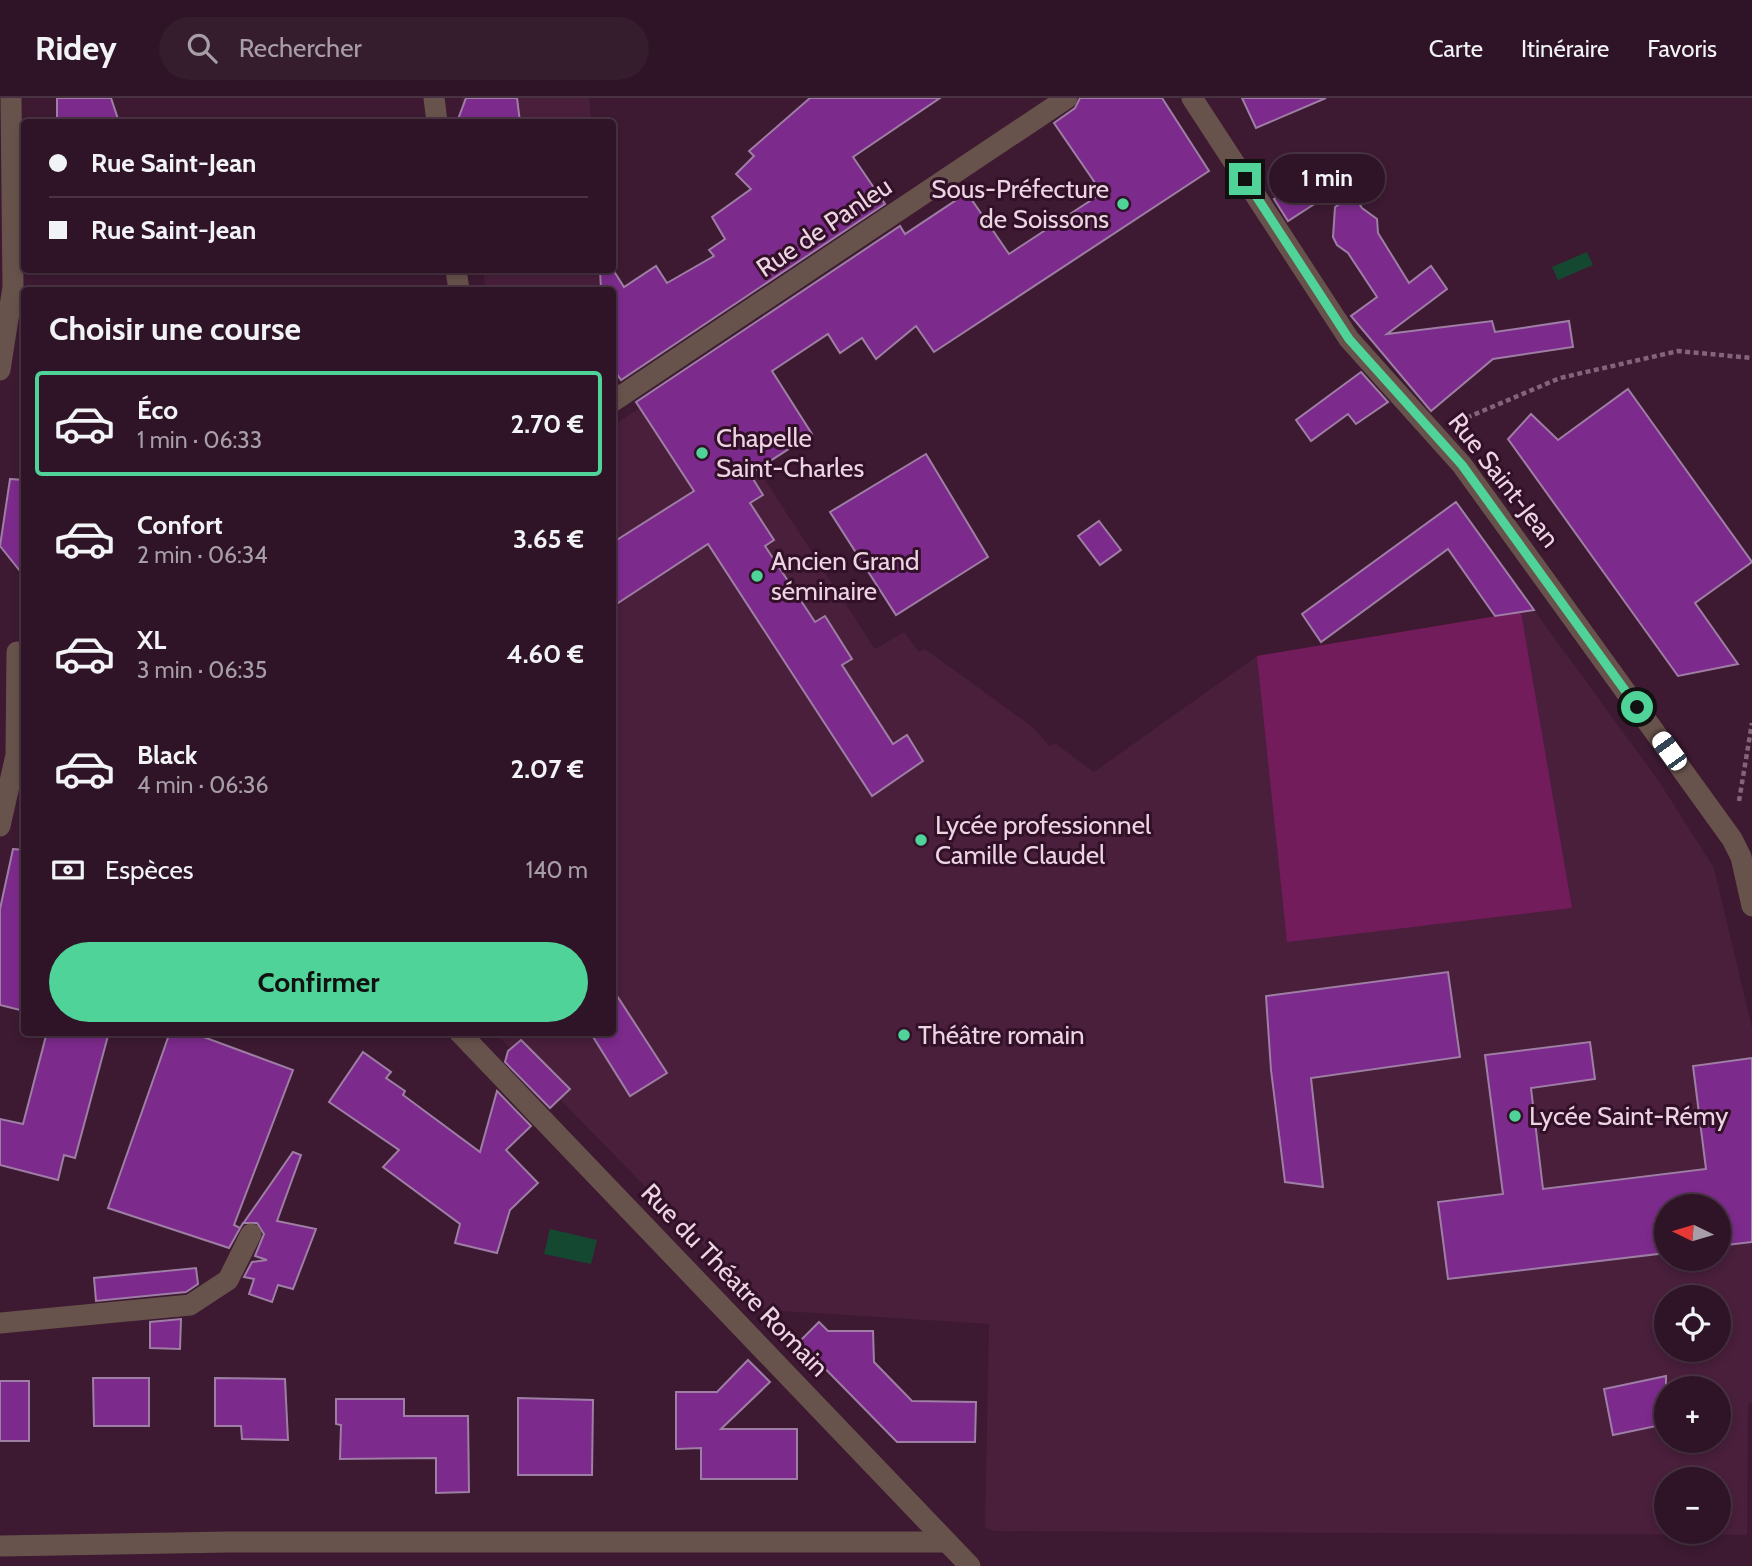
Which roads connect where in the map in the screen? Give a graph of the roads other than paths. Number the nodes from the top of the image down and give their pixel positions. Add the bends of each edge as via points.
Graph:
1 (11, 98) edge
2 (434, 98) edge
3 (1067, 98) edge
4 (1192, 98) edge
5 (437, 119) edge
6 (0, 370) edge
7 (616, 399) edge
8 (14, 648) edge
9 (0, 826) edge
10 (1752, 906) edge
11 (463, 1036) edge
12 (251, 1234) dead end
13 (0, 1323) edge
14 (947, 1542) junction
15 (0, 1546) edge
16 (970, 1566) edge

1 - 6 street via 13,286
2 - 5 street
3 - 7 street, Rue de Panleu
4 - 10 street, Rue Saint-Jean via 1349,339 1462,465 1732,839
8 - 9 street via 16,755
11 - 14 street, Rue du Théatre Romain
12 - 13 street via 228,1280 190,1305
14 - 15 street
14 - 16 street, Rue du Théatre Romain

